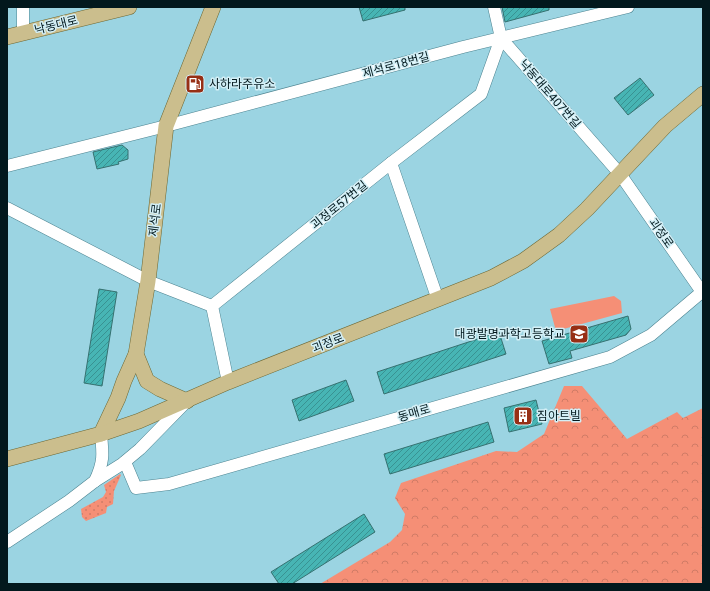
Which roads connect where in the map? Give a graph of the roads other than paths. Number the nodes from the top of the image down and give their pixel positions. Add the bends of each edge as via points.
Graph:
1 (23, 7) edge
2 (129, 7) edge
3 (213, 7) edge
4 (494, 7) edge
5 (628, 7) edge
6 (23, 34) junction
7 (7, 37) edge
8 (502, 38) junction
9 (703, 94) edge
10 (166, 126) junction
11 (390, 163) junction
12 (7, 166) edge
13 (620, 174) junction
14 (7, 208) edge
15 (148, 281) junction
16 (702, 292) edge
17 (438, 300) junction
18 (212, 306) junction
19 (136, 354) junction
20 (228, 382) junction
21 (187, 401) junction
22 (101, 434) junction
23 (7, 459) edge
24 (125, 462) junction
25 (96, 481) junction
26 (7, 542) edge

1 - 6 street
2 - 6 main road, 낙동대로
3 - 10 main road, 제석로
4 - 8 street, 낙동대로407번길
5 - 8 street, 제석로18번길
6 - 7 main road, 낙동대로
8 - 10 street, 제석로18번길
8 - 11 street, 괴정로57번길 via 481,94
8 - 13 street, 낙동대로407번길
9 - 13 main road, 괴정로 via 665,126
10 - 12 street, 제석로18번길
10 - 15 main road, 제석로
11 - 17 street
11 - 18 street, 괴정로57번길
13 - 16 street, 괴정로
13 - 17 main road, 괴정로 via 559,235 523,261 491,278
14 - 15 street
15 - 18 street
15 - 19 main road, 제석로
16 - 24 street, 동매로 via 651,335 610,357 169,484 136,488
17 - 20 main road, 괴정로
18 - 20 street
19 - 21 main road via 147,381
19 - 22 main road, 제석로
20 - 21 main road, 괴정로
21 - 22 main road, 괴정로
21 - 24 street
22 - 23 main road, 괴정로
22 - 25 street via 103,459
24 - 25 street
25 - 26 street

